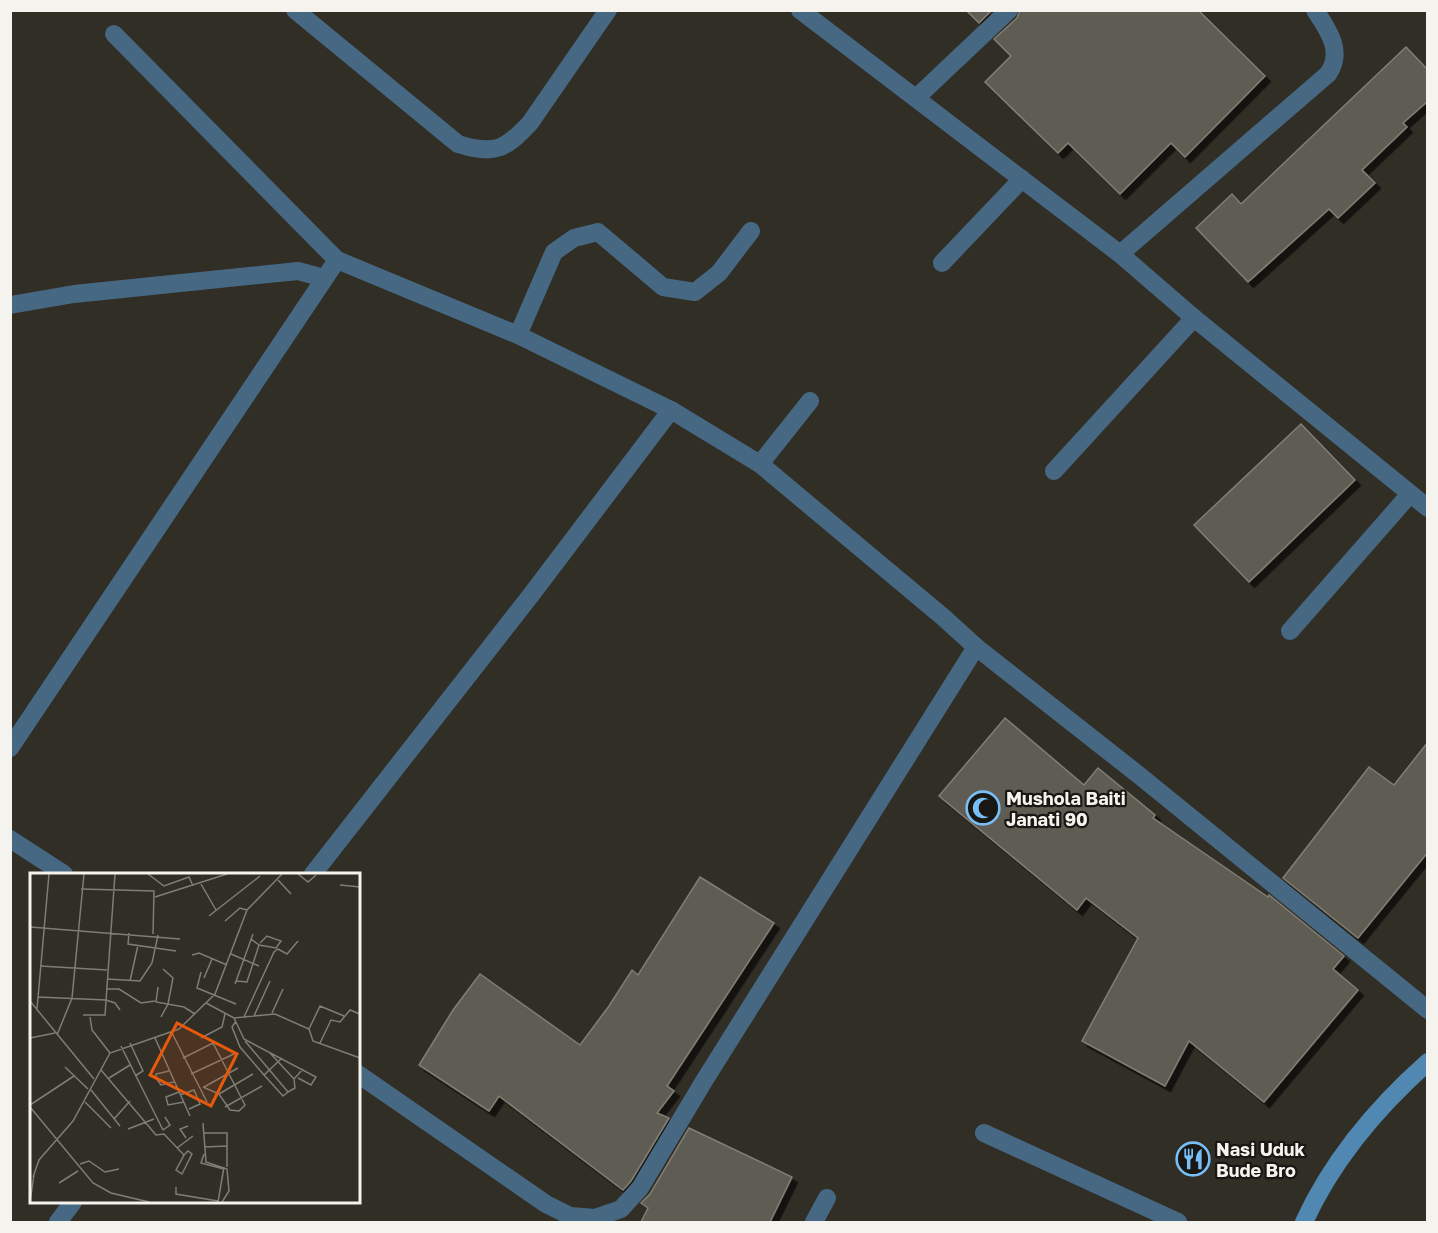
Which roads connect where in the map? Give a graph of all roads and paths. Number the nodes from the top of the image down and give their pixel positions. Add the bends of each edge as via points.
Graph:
1 (295, 10) edge
2 (608, 10) edge
3 (800, 10) edge
4 (1009, 10) edge
5 (1315, 10) edge
6 (114, 34) dead end
7 (916, 98) junction
8 (1022, 179) junction
9 (751, 231) dead end
10 (1120, 254) junction
11 (337, 260) junction
12 (942, 264) dead end
13 (324, 278) junction
14 (10, 305) edge
15 (1194, 318) junction
16 (518, 335) junction
17 (810, 401) dead end
18 (671, 410) junction
19 (760, 464) junction
20 (1054, 471) dead end
21 (1410, 494) junction
22 (1428, 508) edge
23 (1290, 631) dead end
24 (976, 647) junction
25 (10, 748) edge
26 (10, 839) edge
27 (62, 873) edge
28 (314, 873) edge
29 (1428, 1010) edge
30 (1428, 1062) edge
31 (360, 1075) edge
32 (984, 1133) dead end
33 (826, 1198) dead end
34 (72, 1203) edge
35 (58, 1222) edge
36 (814, 1222) edge
37 (1178, 1222) edge
38 (1304, 1222) edge

1 - 2 street via 458,144 498,150 530,123
3 - 7 street
4 - 7 street
5 - 10 street via 1332,37 1335,57 1328,74
6 - 11 street
7 - 8 street
8 - 10 street
8 - 12 street
9 - 16 street via 719,273 695,292 663,287 598,232 574,238 554,252
10 - 15 street
11 - 13 street
11 - 16 street
13 - 14 street via 298,271 74,294
13 - 25 street
15 - 20 street
15 - 21 street
16 - 18 street
17 - 19 street
18 - 19 street
18 - 28 street
19 - 24 street
21 - 22 street
21 - 23 street
24 - 29 street
24 - 31 street via 660,1157 621,1209 595,1218 570,1216 546,1204
26 - 27 street
30 - 38 main road via 1393,1092 1344,1150
32 - 37 street
33 - 36 street
34 - 35 street

